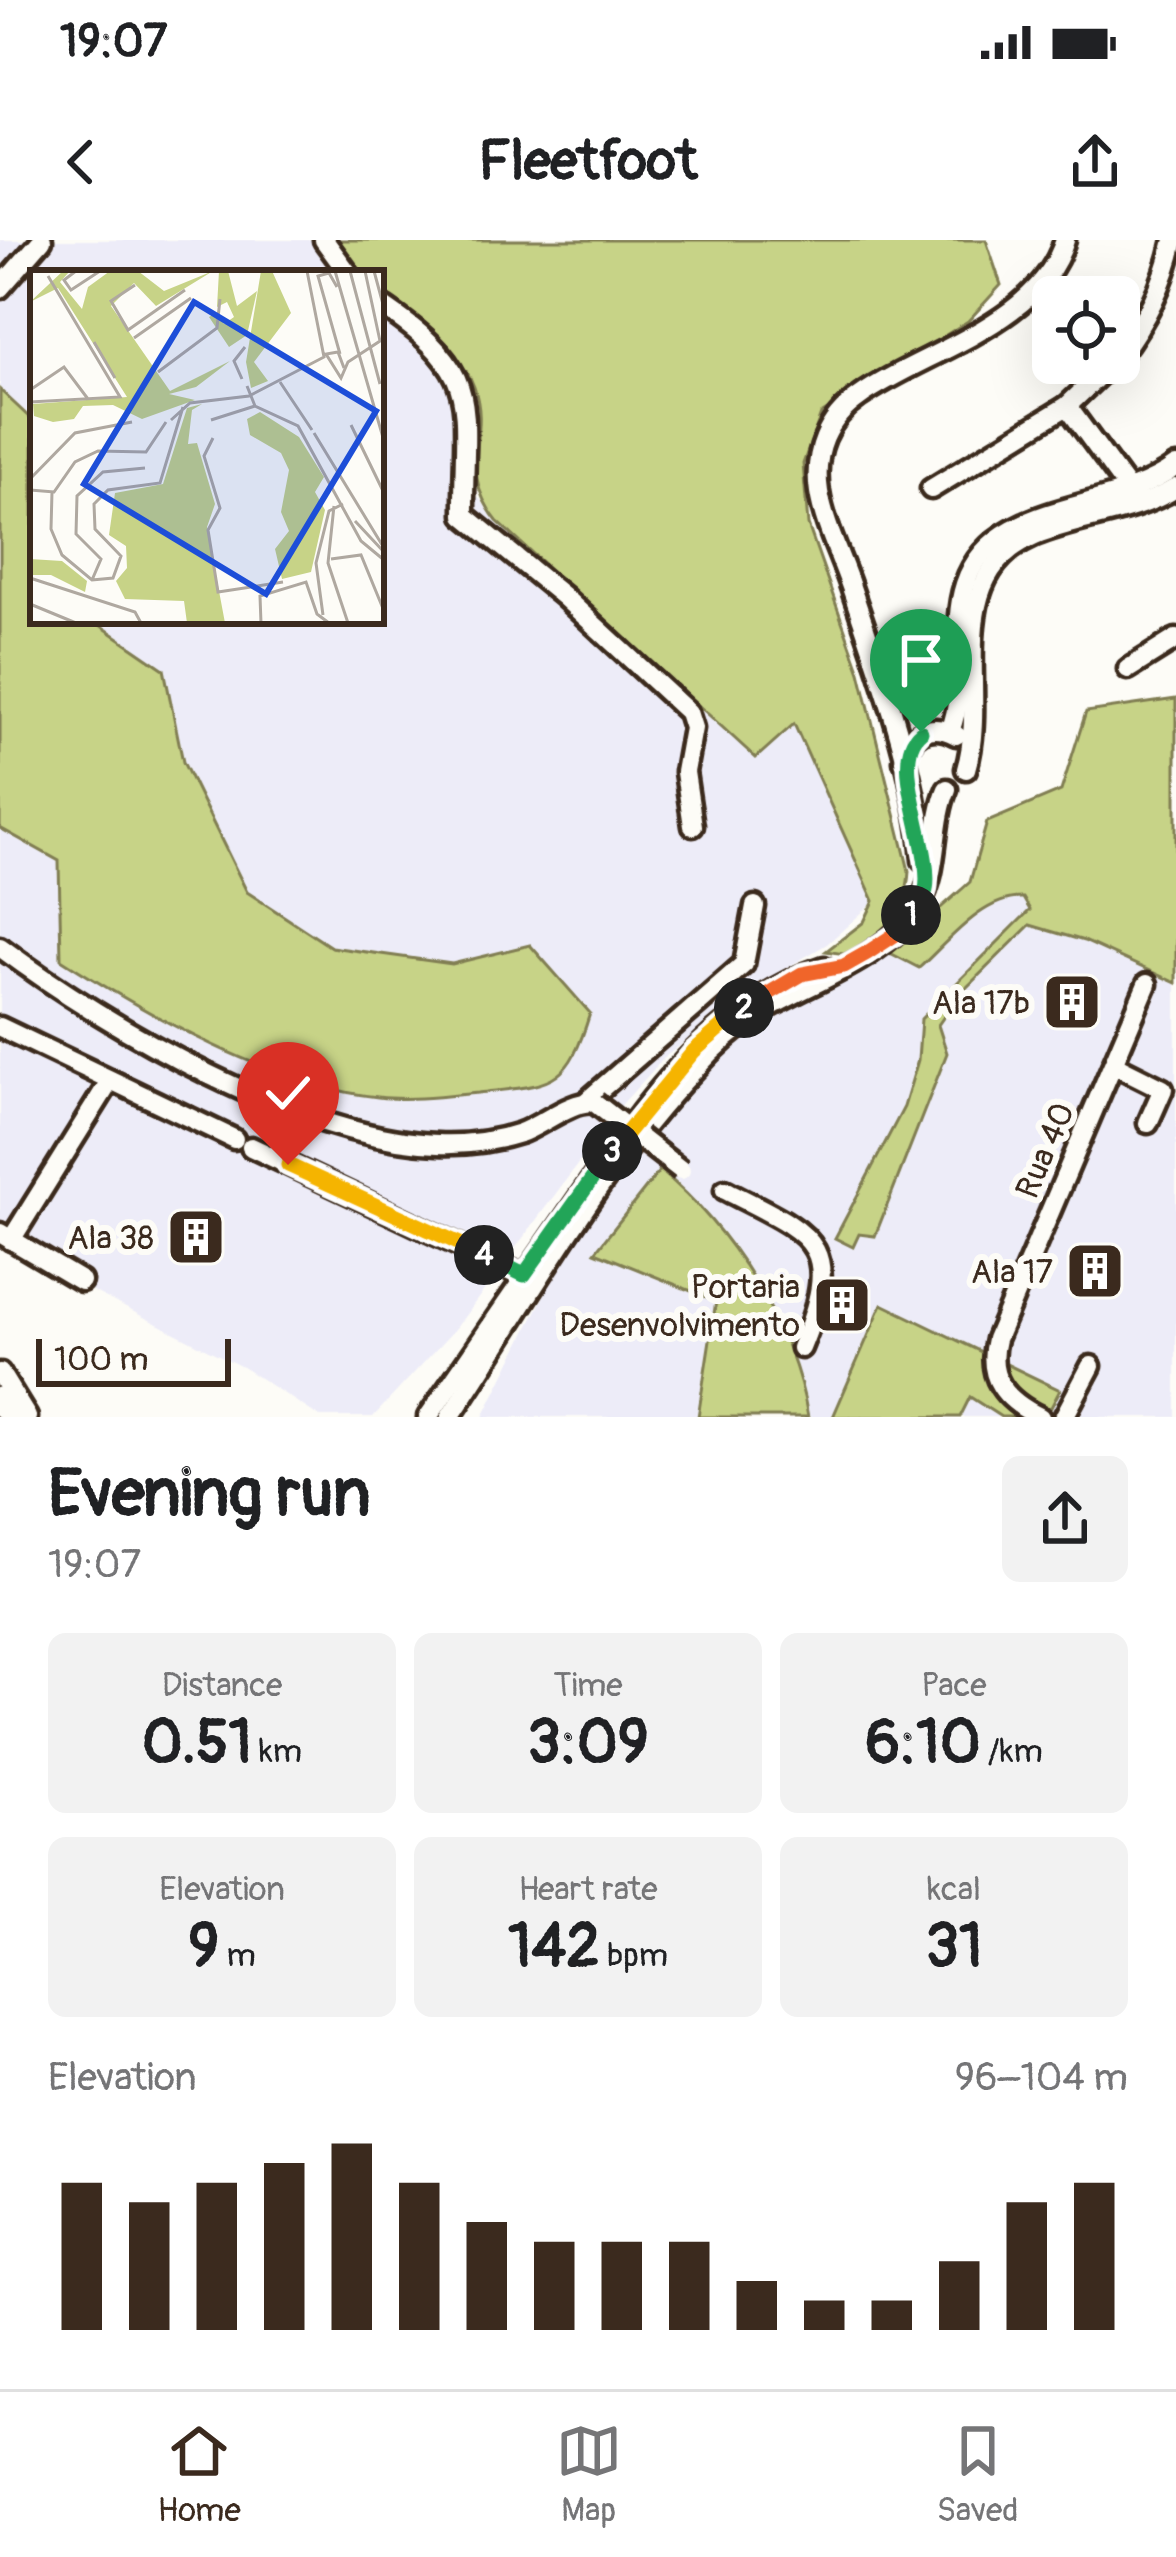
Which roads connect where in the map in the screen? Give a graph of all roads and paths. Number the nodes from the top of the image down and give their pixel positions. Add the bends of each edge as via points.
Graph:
1 (42, 240) edge
2 (324, 240) edge
3 (1065, 240) edge
4 (1174, 240) edge
5 (346, 270) edge
6 (0, 288) edge
7 (384, 307) edge
8 (1140, 327) edge
9 (1090, 384) edge
10 (1067, 406) junction
11 (1176, 466) edge
12 (1176, 488) edge
13 (932, 489) dead end
14 (1137, 500) junction
15 (1176, 639) edge
16 (1128, 669) dead end
17 (879, 671) junction
18 (950, 731) junction
19 (921, 732) junction
20 (907, 769) junction
21 (966, 769) junction
22 (947, 789) junction
23 (693, 826) dead end
24 (926, 889) junction
25 (755, 906) dead end
26 (0, 947) edge
27 (1147, 984) dead end
28 (0, 1028) edge
29 (1114, 1065) junction
30 (110, 1081) junction
31 (591, 1102) junction
32 (1148, 1123) dead end
33 (681, 1170) dead end
34 (724, 1190) dead end
35 (6, 1236) edge
36 (531, 1279) junction
37 (81, 1281) dead end
38 (801, 1348) dead end
39 (1091, 1366) dead end
40 (0, 1373) edge
41 (0, 1401) edge
42 (23, 1417) edge
43 (428, 1417) edge
44 (450, 1417) edge
45 (1040, 1417) edge
46 (1064, 1417) edge

1 - 6 street
2 - 5 street
3 - 17 street via 1043,279 1003,316 871,388 826,430 819,492
4 - 8 street
7 - 23 street via 422,333 459,375 464,515 688,712
9 - 10 street
10 - 13 street
10 - 14 street
11 - 14 street
12 - 14 street
14 - 18 street via 1031,519 986,547 964,585 960,699
14 - 21 street via 1018,542 989,567 974,612 977,723
15 - 16 street
17 - 19 street via 899,715
17 - 20 street
18 - 19 street
18 - 21 street via 965,747
19 - 20 street via 908,745
20 - 22 street via 926,789
20 - 24 street
21 - 22 street
22 - 24 street
24 - 36 street via 896,934 745,1008 694,1051 644,1108
25 - 31 street via 739,970
26 - 31 street via 121,1025 327,1124 424,1142 485,1141
27 - 29 street, Rua 40
28 - 30 street
29 - 32 street via 1163,1089
29 - 45 street, Rua 40 via 991,1361 1011,1400
30 - 35 street
30 - 36 street
31 - 33 street, bridge
34 - 38 street via 787,1222 818,1252 823,1296
35 - 37 street
36 - 43 street
36 - 44 street
39 - 46 street
40 - 42 street
41 - 42 highway

